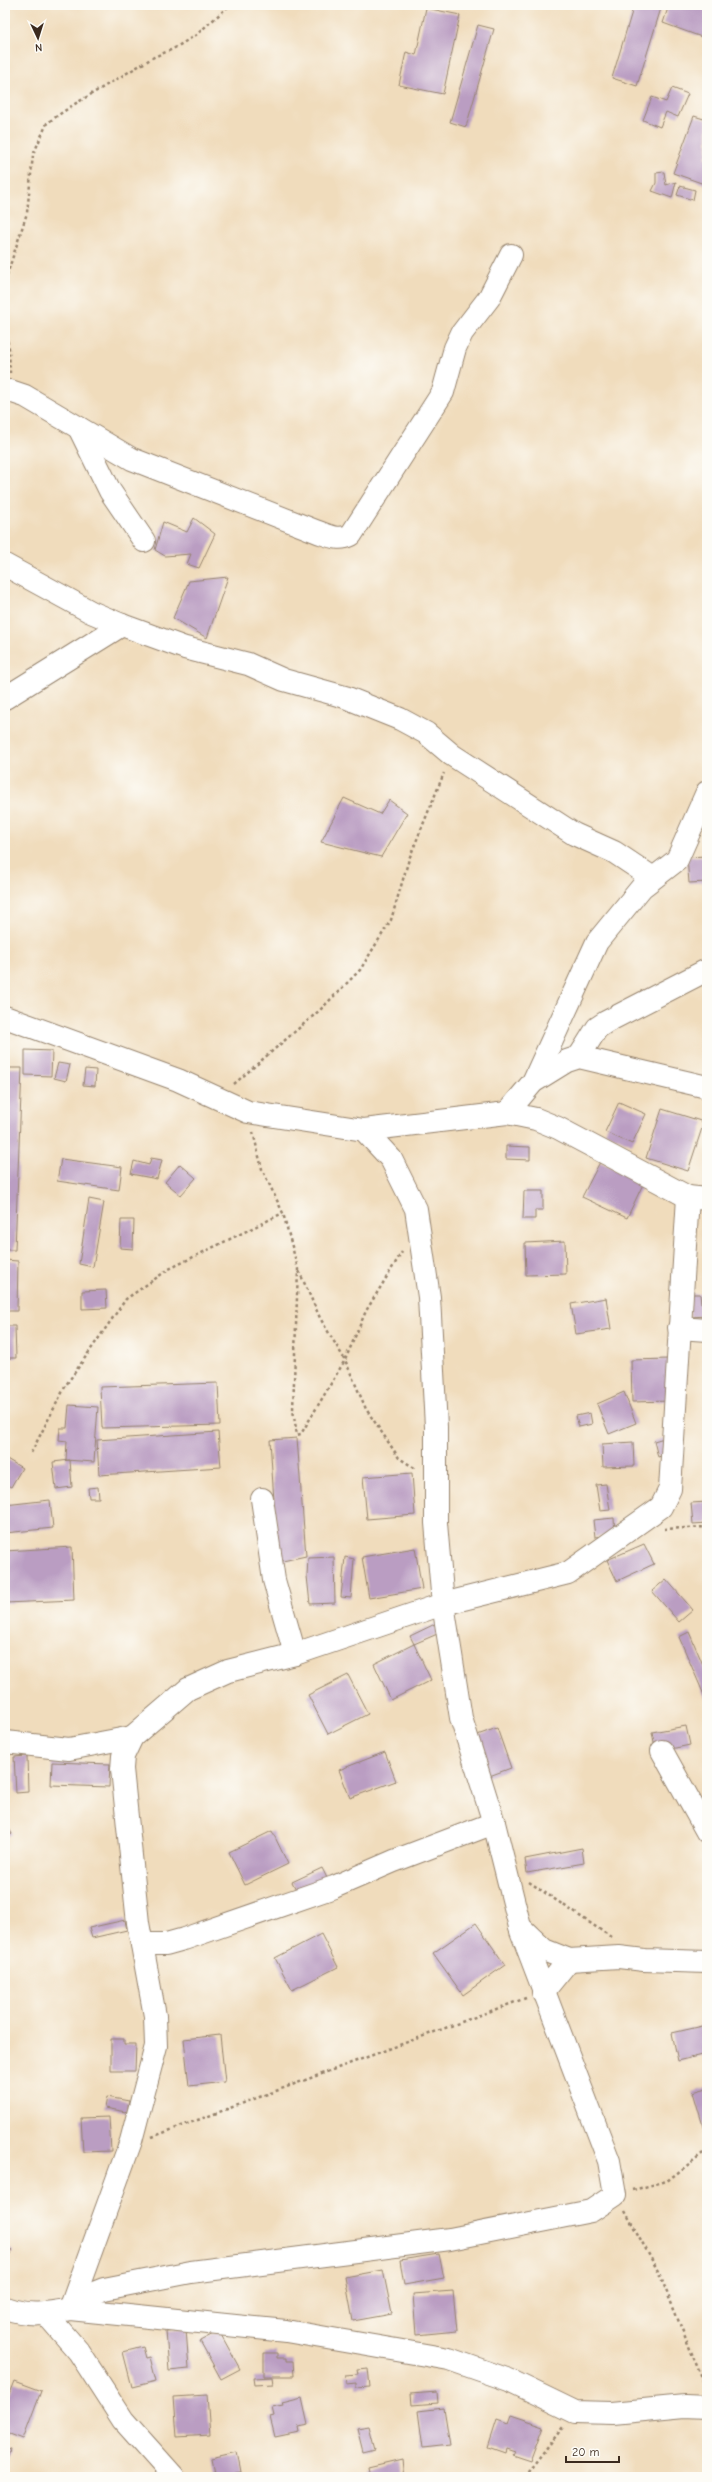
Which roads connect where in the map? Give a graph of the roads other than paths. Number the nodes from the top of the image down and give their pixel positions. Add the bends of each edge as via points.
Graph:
1 (511, 255) dead end
2 (7, 392) edge
3 (80, 428) junction
4 (144, 541) dead end
5 (5, 565) edge
6 (122, 625) junction
7 (5, 698) edge
8 (707, 792) edge
9 (653, 878) junction
10 (707, 970) edge
11 (5, 1017) edge
12 (579, 1057) junction
13 (533, 1082) junction
14 (707, 1087) edge
15 (507, 1113) junction
16 (364, 1130) junction
17 (697, 1198) edge
18 (680, 1328) junction
19 (707, 1330) edge
20 (262, 1499) dead end
21 (443, 1604) junction
22 (295, 1654) junction
23 (132, 1736) junction
24 (5, 1742) edge
25 (662, 1750) dead end
26 (494, 1823) junction
27 (707, 1832) edge
28 (520, 1927) junction
29 (142, 1944) junction
30 (569, 1960) junction
31 (707, 1962) edge
32 (543, 1992) junction
33 (5, 2308) edge
34 (70, 2309) junction
35 (46, 2314) junction
36 (707, 2407) edge
37 (174, 2477) edge

1 - 3 street via 489,298 462,333 454,348 440,397 351,535 339,539 318,532 132,459
2 - 3 street via 41,405
3 - 4 street via 110,491
5 - 6 street via 91,612
6 - 7 street
6 - 9 street via 185,648 248,664 284,680 352,700 400,719 426,733 452,755 574,834 614,852
8 - 9 street via 677,860
9 - 13 street via 642,887 597,942
10 - 12 street via 597,1028
11 - 16 street via 178,1080 248,1112
12 - 13 street via 567,1061
12 - 14 street
13 - 15 street
15 - 16 street
15 - 17 street via 536,1119 558,1128
16 - 21 street via 391,1159 416,1209 419,1224 429,1297 436,1427 436,1523
17 - 18 street
18 - 19 street
18 - 21 street via 670,1489 661,1507 568,1573
20 - 22 street via 274,1580
21 - 22 street
21 - 26 street via 461,1718
22 - 23 street via 228,1671 194,1686
23 - 24 street via 69,1749
23 - 29 street via 123,1756 122,1769
25 - 27 street
26 - 28 street
26 - 29 street via 334,1886 184,1939 166,1944
28 - 30 street via 544,1950
28 - 32 street
29 - 34 street via 156,2016 156,2046 131,2141
30 - 31 street via 619,1957
30 - 32 street
32 - 34 street via 582,2087 614,2181 615,2195 592,2211 450,2239 191,2272 94,2293
33 - 35 street via 28,2314
34 - 35 street
34 - 36 street via 286,2331 449,2359 502,2378 575,2412 612,2413 685,2406
35 - 37 street via 79,2352 123,2420

